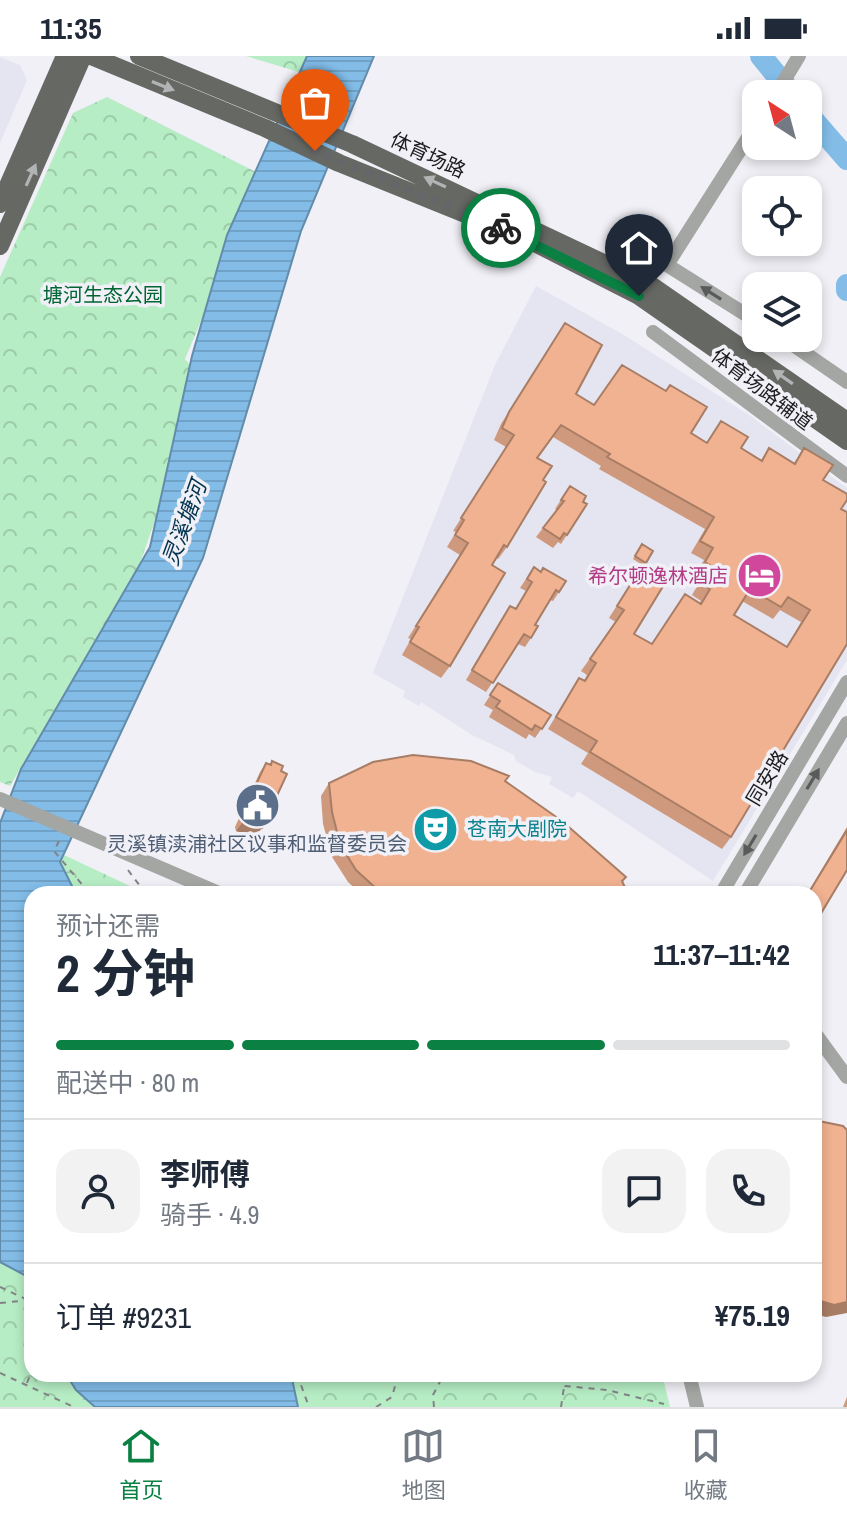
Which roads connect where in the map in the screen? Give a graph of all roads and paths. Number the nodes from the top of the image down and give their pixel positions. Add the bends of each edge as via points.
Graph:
1 (65, 56) edge
2 (83, 56) edge
3 (91, 56) edge
4 (139, 56) edge
5 (796, 61) edge
6 (784, 80) edge
7 (269, 120) junction
8 (742, 147) edge
9 (0, 204) edge
10 (0, 246) edge
11 (742, 312) edge
12 (653, 332) dead end
13 (803, 352) edge
14 (847, 382) edge
15 (847, 421) edge
16 (847, 441) edge
17 (847, 476) edge
18 (847, 682) edge
19 (847, 723) edge
20 (0, 799) edge
21 (65, 827) junction
22 (118, 849) junction
23 (83, 886) edge
24 (138, 886) edge
25 (203, 886) edge
26 (726, 886) edge
27 (750, 886) edge
28 (822, 1043) edge
29 (847, 1077) edge
30 (0, 1287) edge
31 (24, 1298) edge
32 (24, 1301) edge
33 (0, 1303) edge
34 (0, 1373) edge
35 (27, 1382) edge
36 (300, 1382) edge
37 (396, 1382) edge
38 (440, 1382) edge
39 (564, 1382) edge
40 (691, 1382) edge
41 (26, 1385) junction
42 (565, 1386) junction
43 (74, 1407) edge
44 (309, 1407) edge
45 (376, 1407) edge
46 (434, 1407) edge
47 (561, 1407) edge
48 (661, 1407) edge
49 (697, 1407) edge

1 - 9 main road
10 -> 2 main road
3 -> 7 main road
4 - 7 main road, 体育场路
5 - 6 street
15 -> 7 main road, 体育场路 via 652,286 352,144
7 - 16 main road, 体育场路 via 339,163 525,238 639,296
11 -> 8 street via 667,265
12 - 17 street, 体育场路辅道
13 - 14 street
18 -> 26 street, 同安路
27 -> 19 street, 同安路
20 - 21 street
21 - 22 street
21 - 23 path via 54,851
22 - 24 path
22 - 25 street
28 - 29 street
30 - 31 path
32 - 33 path
34 - 41 path
35 - 41 path
36 - 44 path
37 - 45 path via 392,1397
38 - 46 path
39 - 42 path
40 - 49 street
41 - 43 path
42 - 47 path
42 - 48 path via 607,1390 664,1404

